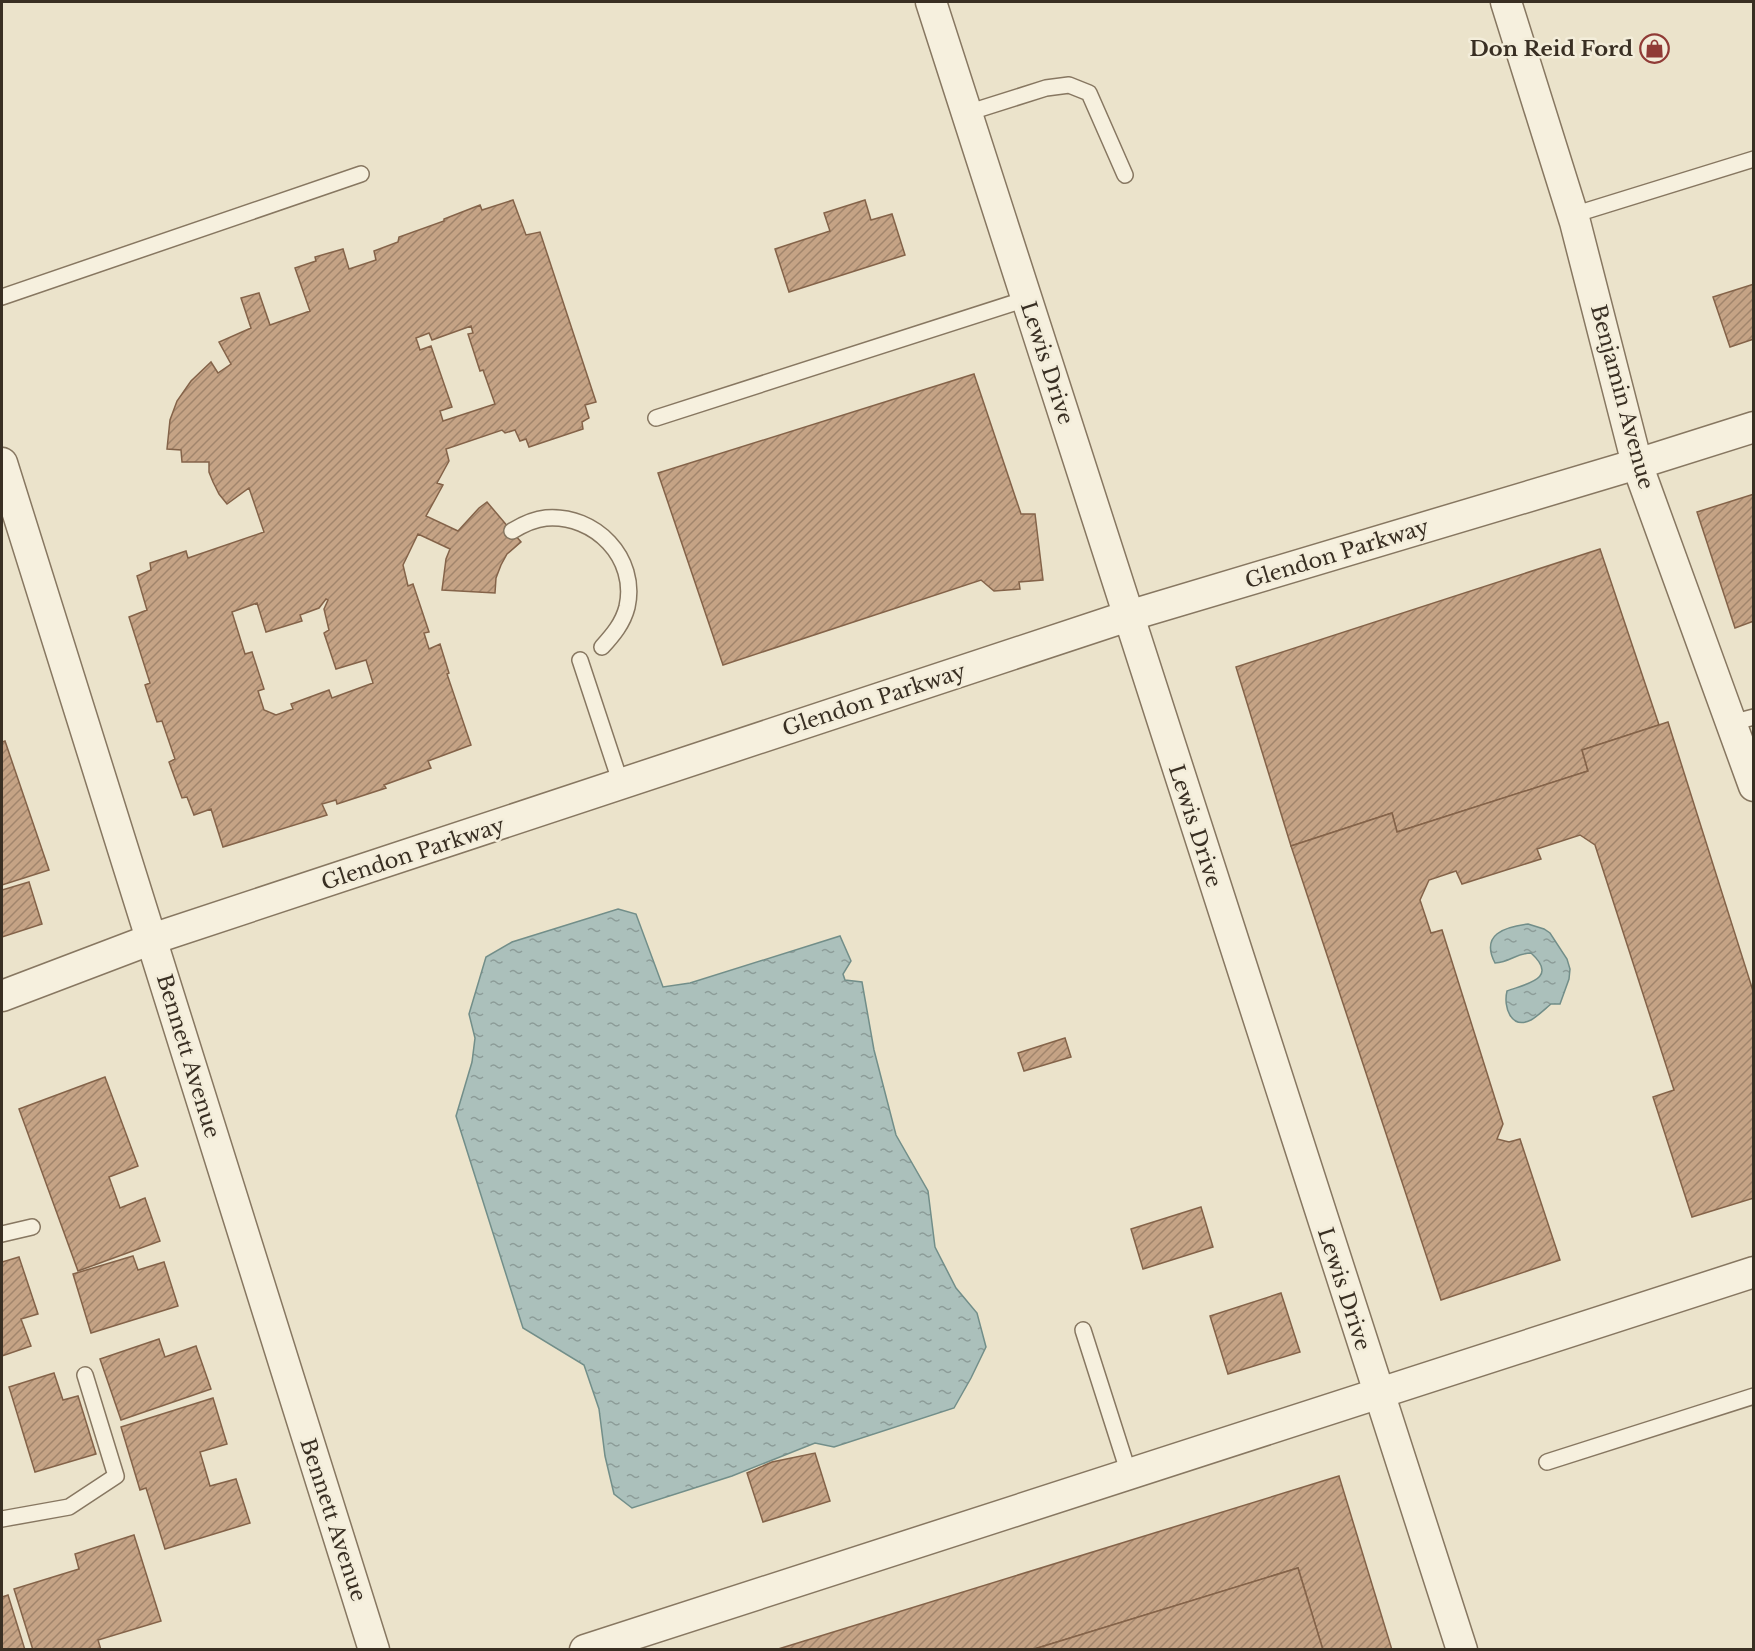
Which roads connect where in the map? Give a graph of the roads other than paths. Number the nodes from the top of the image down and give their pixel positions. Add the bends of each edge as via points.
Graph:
1 (931, 2) edge
2 (1506, 2) edge
3 (967, 113) junction
4 (1754, 159) edge
5 (361, 174) dead end
6 (1125, 175) dead end
7 (1573, 215) junction
8 (2, 297) edge
9 (1026, 299) junction
10 (656, 418) dead end
11 (1754, 427) edge
12 (2, 463) edge
13 (1637, 464) junction
14 (512, 531) dead end
15 (1128, 616) junction
16 (602, 647) dead end
17 (580, 660) dead end
18 (1742, 720) edge
19 (1751, 770) edge
20 (621, 784) junction
21 (152, 939) junction
22 (2, 996) edge
23 (32, 1227) dead end
24 (2, 1234) edge
25 (1754, 1272) edge
26 (1083, 1330) dead end
27 (85, 1375) dead end
28 (1378, 1394) junction
29 (1754, 1396) edge
30 (1547, 1462) dead end
31 (1129, 1474) junction
32 (2, 1519) edge
33 (374, 1650) edge
34 (585, 1650) edge
35 (1462, 1650) edge

1 - 3 street, Lewis Drive
2 - 7 street, Benjamin Avenue
3 - 6 lane via 1046,88 1069,85 1089,93
3 - 9 street, Lewis Drive
4 - 7 lane
5 - 8 lane
7 - 13 street, Benjamin Avenue
9 - 10 lane
9 - 15 street, Lewis Drive
11 - 13 street, Glendon Parkway
12 - 21 street, Bennett Avenue
13 - 15 street, Glendon Parkway
13 - 18 street, Benjamin Avenue
14 - 16 lane via 545,518 568,519 591,527 609,541 622,561 628,584 627,607 618,629
15 - 20 street, Glendon Parkway
15 - 28 street, Lewis Drive
17 - 20 lane
18 - 19 street, Benjamin Avenue
20 - 21 street, Glendon Parkway
21 - 22 street, Glendon Parkway
21 - 33 street, Bennett Avenue
23 - 24 lane
25 - 28 street
26 - 31 lane
27 - 32 lane via 116,1476 69,1507
28 - 31 street
28 - 35 street, Lewis Drive
29 - 30 lane
31 - 34 street

